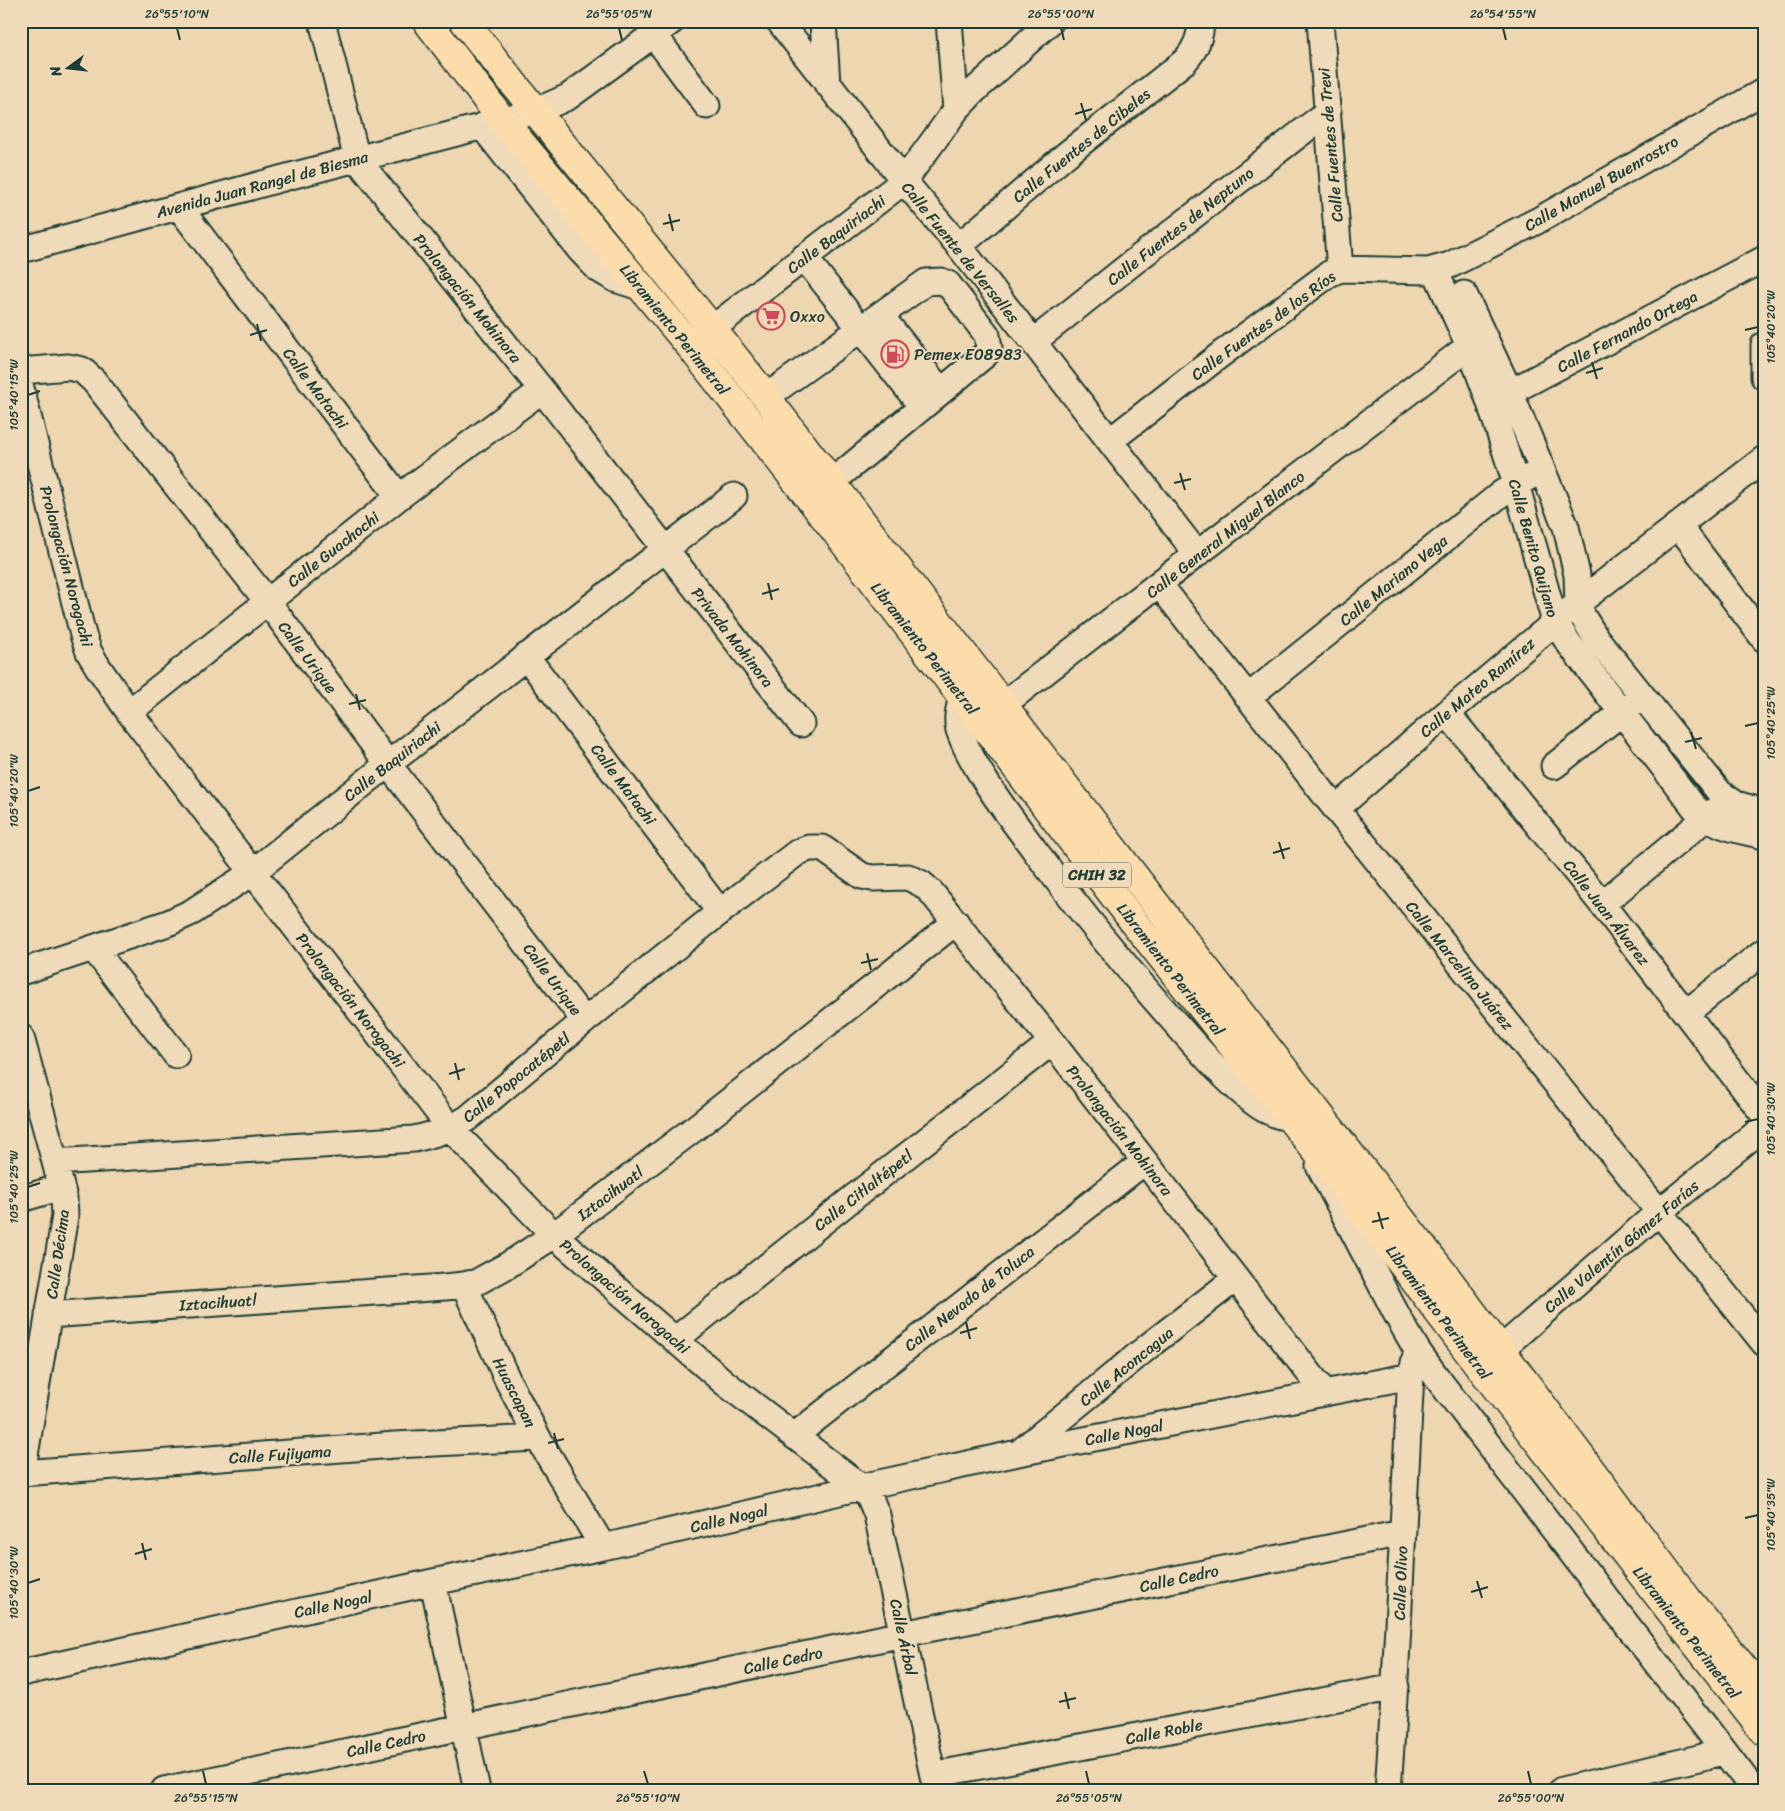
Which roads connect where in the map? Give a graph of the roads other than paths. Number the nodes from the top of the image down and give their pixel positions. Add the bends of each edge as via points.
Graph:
1 (322, 21) edge
2 (427, 21) edge
3 (464, 21) edge
4 (779, 21) edge
5 (823, 21) edge
6 (948, 21) edge
7 (1051, 21) edge
8 (1320, 21) edge
9 (663, 28) edge
10 (1200, 31) edge
11 (827, 84) junction
12 (1764, 91) edge
13 (707, 106) dead end
14 (956, 110) junction
15 (534, 111) junction
16 (1328, 112) junction
17 (493, 124) junction
18 (357, 159) junction
19 (904, 181) junction
20 (179, 207) junction
21 (959, 246) junction
22 (21, 250) edge
23 (804, 257) junction
24 (1764, 259) edge
25 (1443, 267) junction
26 (1340, 269) junction
27 (880, 315) junction
28 (713, 329) junction
29 (860, 329) junction
30 (1033, 342) junction
31 (1764, 345) edge
32 (690, 346) junction
33 (1469, 346) junction
34 (21, 371) edge
35 (1764, 377) edge
36 (21, 388) edge
37 (542, 390) junction
38 (941, 391) junction
39 (766, 397) junction
40 (1500, 397) junction
41 (922, 407) junction
42 (1111, 440) junction
43 (1764, 459) edge
44 (1542, 468) junction
45 (832, 482) junction
46 (1516, 484) junction
47 (734, 496) dead end
48 (399, 497) junction
49 (1679, 526) junction
50 (666, 549) junction
51 (1197, 554) junction
52 (1159, 584) junction
53 (267, 601) junction
54 (1578, 602) junction
55 (1555, 622) junction
56 (1764, 639) edge
57 (526, 656) junction
58 (1643, 696) junction
59 (962, 697) junction
60 (1248, 697) junction
61 (1003, 705) junction
62 (128, 712) junction
63 (1622, 712) junction
64 (1447, 713) junction
65 (982, 722) junction
66 (801, 724) dead end
67 (388, 764) junction
68 (1554, 766) dead end
69 (1728, 800) junction
70 (1336, 809) junction
71 (1764, 812) edge
72 (1706, 818) junction
73 (1764, 836) edge
74 (253, 872) junction
75 (908, 877) joint
76 (1602, 904) junction
77 (720, 912) junction
78 (956, 922) junction
79 (94, 949) junction
80 (1764, 951) edge
81 (21, 972) edge
82 (1686, 1013) junction
83 (584, 1020) junction
84 (21, 1037) edge
85 (1052, 1042) junction
86 (176, 1055) dead end
87 (1764, 1114) edge
88 (1290, 1118) junction
89 (1764, 1127) edge
90 (451, 1129) junction
91 (1321, 1157) junction
92 (55, 1162) junction
93 (1144, 1162) junction
94 (61, 1187) junction
95 (21, 1199) edge
96 (1659, 1212) junction
97 (554, 1235) junction
98 (1235, 1279) junction
99 (464, 1285) junction
100 (48, 1315) junction
101 (1756, 1318) edge
102 (676, 1339) junction
103 (1764, 1343) edge
104 (1417, 1350) junction
105 (1490, 1359) junction
106 (1412, 1376) junction
107 (30, 1382) edge
108 (1324, 1392) junction
109 (794, 1436) junction
110 (538, 1438) junction
111 (1018, 1453) junction
112 (22, 1473) edge
113 (861, 1487) junction
114 (1402, 1533) junction
115 (603, 1547) junction
116 (433, 1582) junction
117 (903, 1634) junction
118 (21, 1673) edge
119 (1396, 1687) junction
120 (1764, 1693) edge
121 (464, 1727) junction
122 (1764, 1731) edge
123 (1724, 1752) junction
124 (935, 1783) edge
125 (164, 1790) edge
126 (477, 1790) edge
127 (1388, 1790) edge
128 (1562, 1790) edge
129 (1754, 1790) edge

1 - 18 street, Prolongación Mohinora
2 - 17 main road, Libramiento Perimetral / CHIH 32
3 - 15 main road, Libramiento Perimetral / CHIH 32
4 - 11 street, Calle Fuente de Versalles
5 - 11 street
6 - 14 street
7 - 14 street, Calle Baquiriachi
8 - 16 street, Calle Fuentes de Trevi
9 - 13 street
9 - 15 street, Avenida Juan Rangel de Biesma via 568,98
10 - 21 street, Calle Fuentes de Cibeles via 1194,51 1185,61 1067,154
11 - 19 street, Calle Fuente de Versalles
12 - 25 street, Calle Manuel Buenrostro via 1536,221
14 - 19 street, Calle Baquiriachi
15 - 17 street, Avenida Juan Rangel de Biesma
15 - 28 main road, Libramiento Perimetral / CHIH 32
16 - 26 street, Calle Fuentes de Trevi
16 - 30 street, Calle Fuentes de Neptuno
17 - 18 street, Avenida Juan Rangel de Biesma
17 - 32 main road, Libramiento Perimetral / CHIH 32 via 560,207 642,288
18 - 20 street, Avenida Juan Rangel de Biesma
18 - 37 street, Prolongación Mohinora
19 - 21 street, Calle Fuente de Versalles
19 - 23 street, Calle Baquiriachi
20 - 22 street, Avenida Juan Rangel de Biesma
20 - 48 street, Calle Matachi
21 - 30 street, Calle Fuente de Versalles
23 - 28 street, Calle Baquiriachi
23 - 29 street
24 - 40 street, Calle Fernando Ortega
25 - 26 street, Calle Fuentes de los Ríos
25 - 33 street, Calle Benito Quijano
25 - 40 street, Calle Benito Quijano
26 - 42 street, Calle Fuentes de los Ríos via 1220,355
27 - 29 street
27 - 38 street
27 - 38 street via 926,282 941,280 948,284 987,335 989,348
28 - 32 street, Calle Baquiriachi
28 - 39 main road, Libramiento Perimetral / CHIH 32
29 - 39 street
29 - 41 street
30 - 42 street, Calle Fuente de Versalles
31 - 35 street
32 - 59 main road, Libramiento Perimetral / CHIH 32
33 - 40 street, Calle Benito Quijano
33 - 51 street, Calle General Miguel Blanco
34 - 53 street, Calle Urique via 68,367 82,370 94,381
36 - 62 street, Prolongación Norogachi via 83,635 89,652
37 - 48 street, Calle Guachochi
37 - 50 street, Prolongación Mohinora
38 - 41 street
39 - 45 main road, Libramiento Perimetral / CHIH 32
40 - 44 street, Calle Benito Quijano
40 - 46 street, Calle Benito Quijano
41 - 45 street
42 - 51 street, Calle Fuente de Versalles
43 - 49 street, Calle Mateo Ramírez
44 - 46 street, Calle Mariano Vega
44 - 54 street, Calle Benito Quijano via 1573,552
45 - 61 main road, Libramiento Perimetral / CHIH 32
46 - 55 street, Calle Benito Quijano
46 - 60 street, Calle Mariano Vega
47 - 50 street, Calle Baquiriachi
48 - 53 street, Calle Guachochi
49 - 54 street, Calle Mateo Ramírez
49 - 56 street
50 - 57 street, Calle Baquiriachi
50 - 66 street, Privada Mohinora
51 - 52 street, Calle General Miguel Blanco
52 - 60 street, Calle Marcelino Juárez
52 - 61 street, Calle General Miguel Blanco
53 - 62 street, Calle Guachochi
53 - 67 street, Calle Urique
54 - 55 street, Calle Mateo Ramírez
54 - 58 street, Calle Benito Quijano via 1596,638
55 - 63 street, Calle Benito Quijano
55 - 64 street, Calle Mateo Ramírez
57 - 67 street, Calle Baquiriachi
57 - 77 street, Calle Matachi
58 - 63 street
58 - 69 street, Calle Benito Quijano
59 - 65 main road, Libramiento Perimetral / CHIH 32
59 - 88 street via 958,716 962,738 981,774 1056,880 1129,972 1216,1067 1253,1102 1276,1116
60 - 70 street, Calle Marcelino Juárez
61 - 65 street, Calle General Miguel Blanco
61 - 105 main road, Libramiento Perimetral / CHIH 32 via 1382,1193
62 - 74 street, Prolongación Norogachi
63 - 68 street
63 - 72 street, Calle Benito Quijano via 1694,807
64 - 70 street, Calle Mateo Ramírez
64 - 76 street, Calle Juan Álvarez
65 - 88 main road, Libramiento Perimetral / CHIH 32 via 1137,926
67 - 74 street, Calle Baquiriachi
67 - 83 street, Calle Urique
69 - 71 street, Calle Benito Quijano
69 - 72 street
70 - 96 street, Calle Marcelino Juárez
72 - 73 street, Calle Benito Quijano
72 - 76 street
74 - 79 street, Calle Baquiriachi via 184,916
74 - 90 street, Prolongación Norogachi
75 - 77 street, Calle Popocatépetl via 862,876 828,851 815,847 798,852
75 - 78 street, Prolongación Mohinora via 922,884
76 - 82 street, Calle Juan Álvarez
77 - 83 street, Calle Popocatépetl
78 - 85 street, Prolongación Mohinora
78 - 97 street, Iztacihuatl via 696,1128
79 - 81 street, Calle Baquiriachi
79 - 86 street
80 - 82 street
82 - 87 street, Calle Juan Álvarez
83 - 90 street, Calle Popocatépetl
84 - 92 street, Calle Décima
85 - 93 street, Prolongación Mohinora
85 - 102 street, Calle Citlaltépetl
88 - 91 main road, Libramiento Perimetral / CHIH 32
89 - 96 street, Calle Valentín Gómez Farías
90 - 92 street, Calle Popocatépetl via 414,1139
90 - 97 street, Prolongación Norogachi
91 - 104 street via 1320,1170
91 - 105 main road, Libramiento Perimetral / CHIH 32
92 - 94 street, Calle Décima
93 - 98 street, Prolongación Mohinora
93 - 109 street, Calle Nevado de Toluca
94 - 95 street
94 - 100 street, Calle Décima via 65,1216
96 - 101 street, Calle Marcelino Juárez
96 - 105 street, Calle Valentín Gómez Farías
97 - 99 street, Iztacihuatl via 508,1265 477,1282
97 - 102 street, Prolongación Norogachi
98 - 108 street, Prolongación Mohinora
98 - 111 street, Calle Aconcagua
99 - 100 street, Iztacihuatl
99 - 110 street, Huascapan
100 - 107 street, Calle Décima
101 - 103 street, Calle Marcelino Juárez
102 - 109 street, Prolongación Norogachi
104 - 106 street
104 - 123 street
105 - 120 main road, Libramiento Perimetral / CHIH 32
105 - 122 main road, Libramiento Perimetral / CHIH 32
106 - 108 street, Calle Nogal
106 - 114 street, Calle Olivo
107 - 112 street, Calle Décima
108 - 111 street, Calle Nogal
109 - 113 street, Prolongación Norogachi
110 - 112 street, Calle Fujiyama via 395,1445
110 - 115 street, Huascapan
111 - 113 street, Calle Nogal
113 - 115 street, Calle Nogal
113 - 117 street, Calle Árbol via 877,1515
114 - 117 street, Calle Cedro
114 - 119 street, Calle Olivo
115 - 116 street, Calle Nogal
116 - 118 street, Calle Nogal
116 - 121 street
117 - 121 street, Calle Cedro
117 - 124 street, Calle Árbol
119 - 124 street, Calle Roble
119 - 127 street, Calle Olivo
121 - 125 street, Calle Cedro
121 - 126 street
123 - 128 street
123 - 129 street

